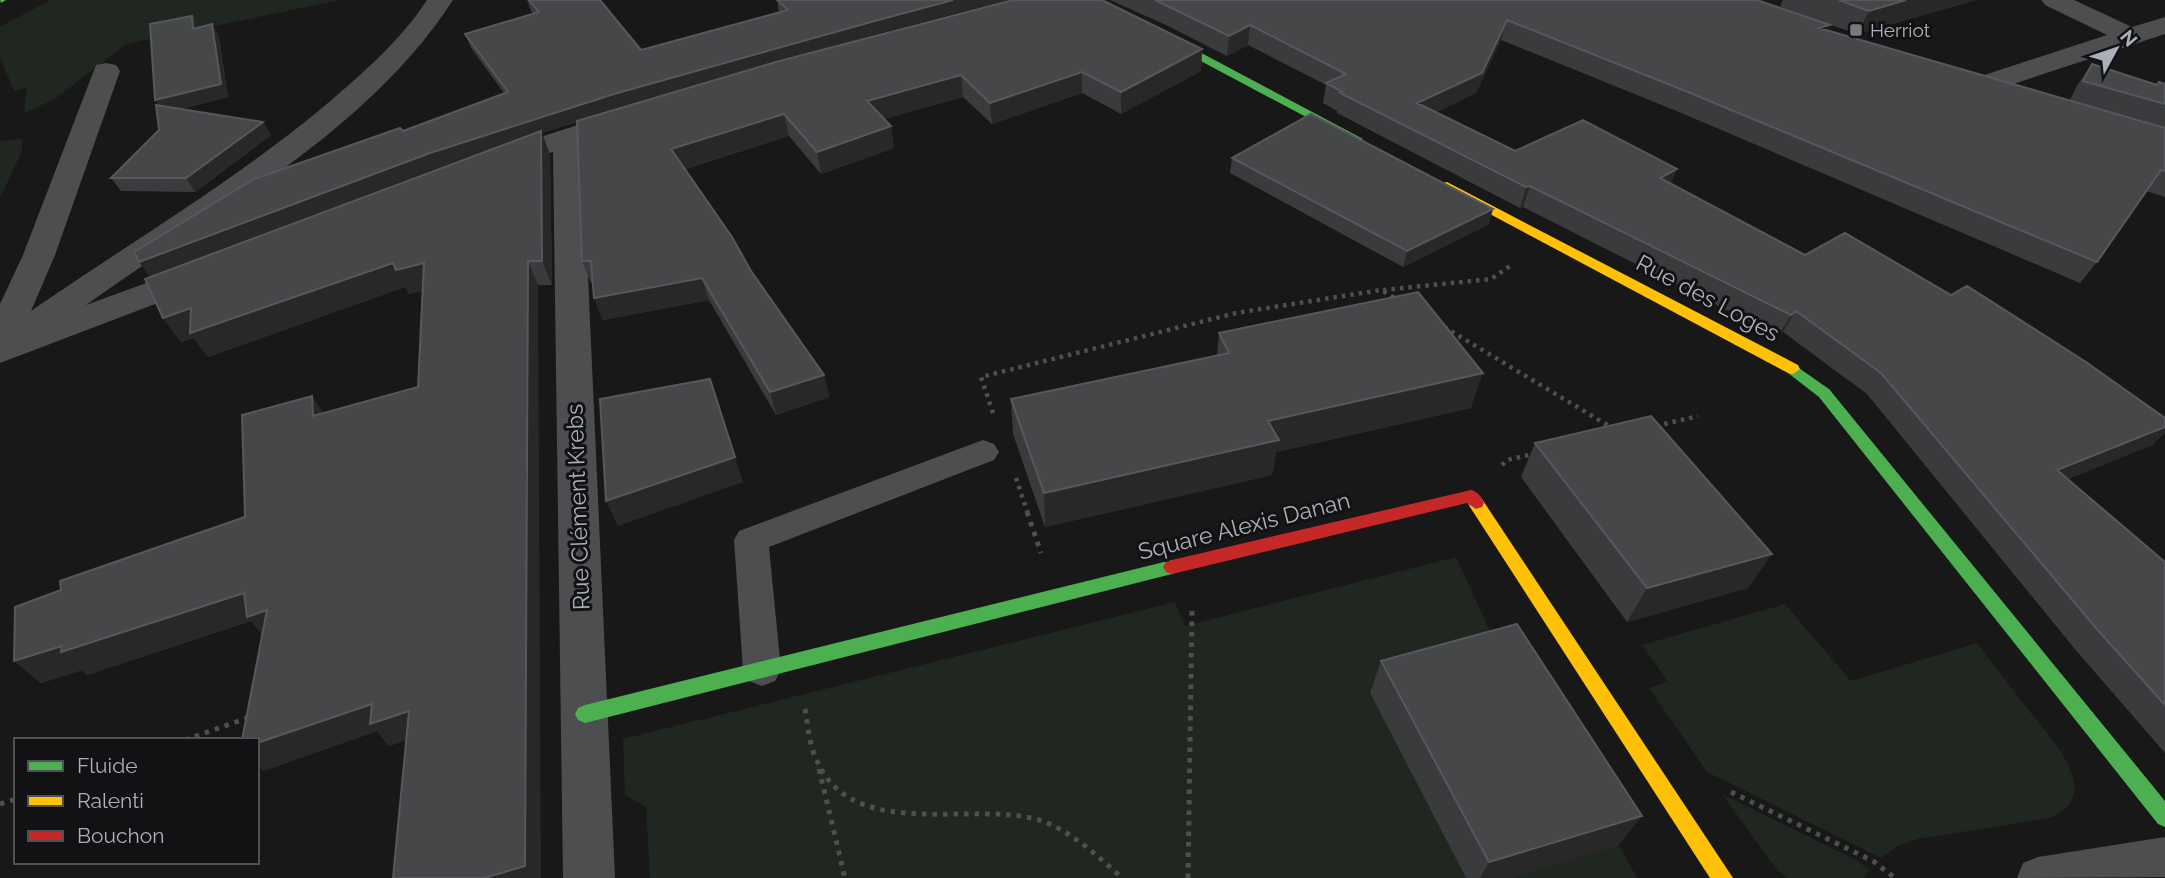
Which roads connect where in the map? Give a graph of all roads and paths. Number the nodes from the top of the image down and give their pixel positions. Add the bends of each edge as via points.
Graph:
1 (440, 0) edge
2 (1083, 0) edge
3 (2054, 0) edge
4 (2165, 25) edge
5 (2129, 36) junction
6 (106, 71) dead end
7 (1981, 88) edge
8 (648, 112) edge
9 (567, 136) junction
10 (1376, 149) edge
11 (470, 170) edge
12 (1437, 181) edge
13 (235, 261) edge
14 (1513, 263) dead end
15 (1381, 290) junction
16 (1404, 304) edge
17 (1438, 324) edge
18 (0, 342) edge
19 (0, 350) edge
20 (1698, 416) dead end
21 (1647, 428) edge
22 (1609, 436) edge
23 (994, 448) junction
24 (1546, 452) edge
25 (1471, 496) junction
26 (1173, 567) junction
27 (1056, 596) junction
28 (777, 666) junction
29 (585, 714) junction
30 (251, 717) edge
31 (191, 738) edge
32 (818, 765) junction
33 (1729, 791) dead end
34 (2165, 817) edge
35 (2165, 857) edge
36 (589, 878) edge
37 (845, 878) edge
38 (1122, 878) edge
39 (1188, 878) edge
40 (1722, 878) edge
41 (1895, 878) edge
42 (2038, 878) edge

1 - 19 street via 388,64 320,125 258,173
2 - 10 street via 1156,33
3 - 5 street
4 - 5 street
5 - 7 street
6 - 18 street via 39,255
8 - 9 street
9 - 11 street
9 - 29 street, Rue Clément Krebs
12 - 34 street, Rue des Loges via 1793,369 1824,393
13 - 19 street
14 - 15 path via 1491,279
15 - 16 path
15 - 23 path via 1236,313 981,377
17 - 22 path via 1622,433
20 - 21 path
23 - 27 path
23 - 28 lane via 751,540
24 - 25 path via 1507,460
25 - 26 street, Square Alexis Danan
25 - 40 street
26 - 27 street, Square Alexis Danan
26 - 39 path via 1193,611
27 - 28 street, Square Alexis Danan
28 - 29 street, Square Alexis Danan
28 - 32 path
29 - 36 street, Rue Clément Krebs
30 - 31 path
32 - 37 path
32 - 38 path via 836,789 861,806 904,814 986,813 1040,821 1095,853
33 - 41 path via 1873,861
35 - 42 lane

